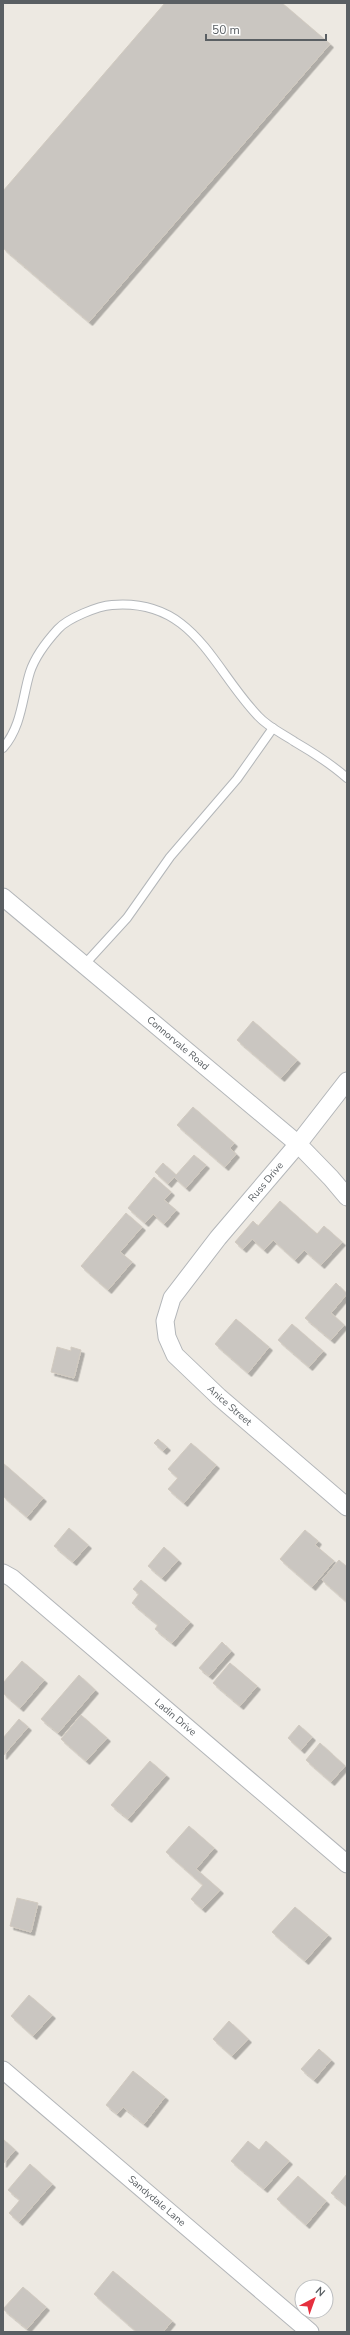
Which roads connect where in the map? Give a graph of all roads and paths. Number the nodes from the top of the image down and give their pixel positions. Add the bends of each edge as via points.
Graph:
1 (273, 728) junction
2 (3, 748) edge
3 (347, 778) edge
4 (3, 897) edge
5 (84, 965) junction
6 (347, 1081) edge
7 (298, 1144) junction
8 (347, 1197) edge
9 (184, 1282) joint
10 (347, 1507) edge
11 (3, 1573) edge
12 (347, 1864) edge
13 (3, 2070) edge
14 (310, 2332) edge

1 - 2 lane via 258,717 211,653 187,627 165,614 131,604 98,606 59,627 43,648 31,671 21,714 12,738
1 - 3 lane via 332,765
1 - 5 lane via 237,779 170,857 127,918
4 - 5 street, Connorvale Road
5 - 7 street, Connorvale Road
6 - 7 street, Russ Drive
7 - 8 street, Connorvale Road
7 - 9 street, Russ Drive
9 - 10 street, Anice Street via 172,1298 165,1321 167,1337 175,1354 219,1397
11 - 12 street, Ladin Drive
13 - 14 street, Sandydale Lane

